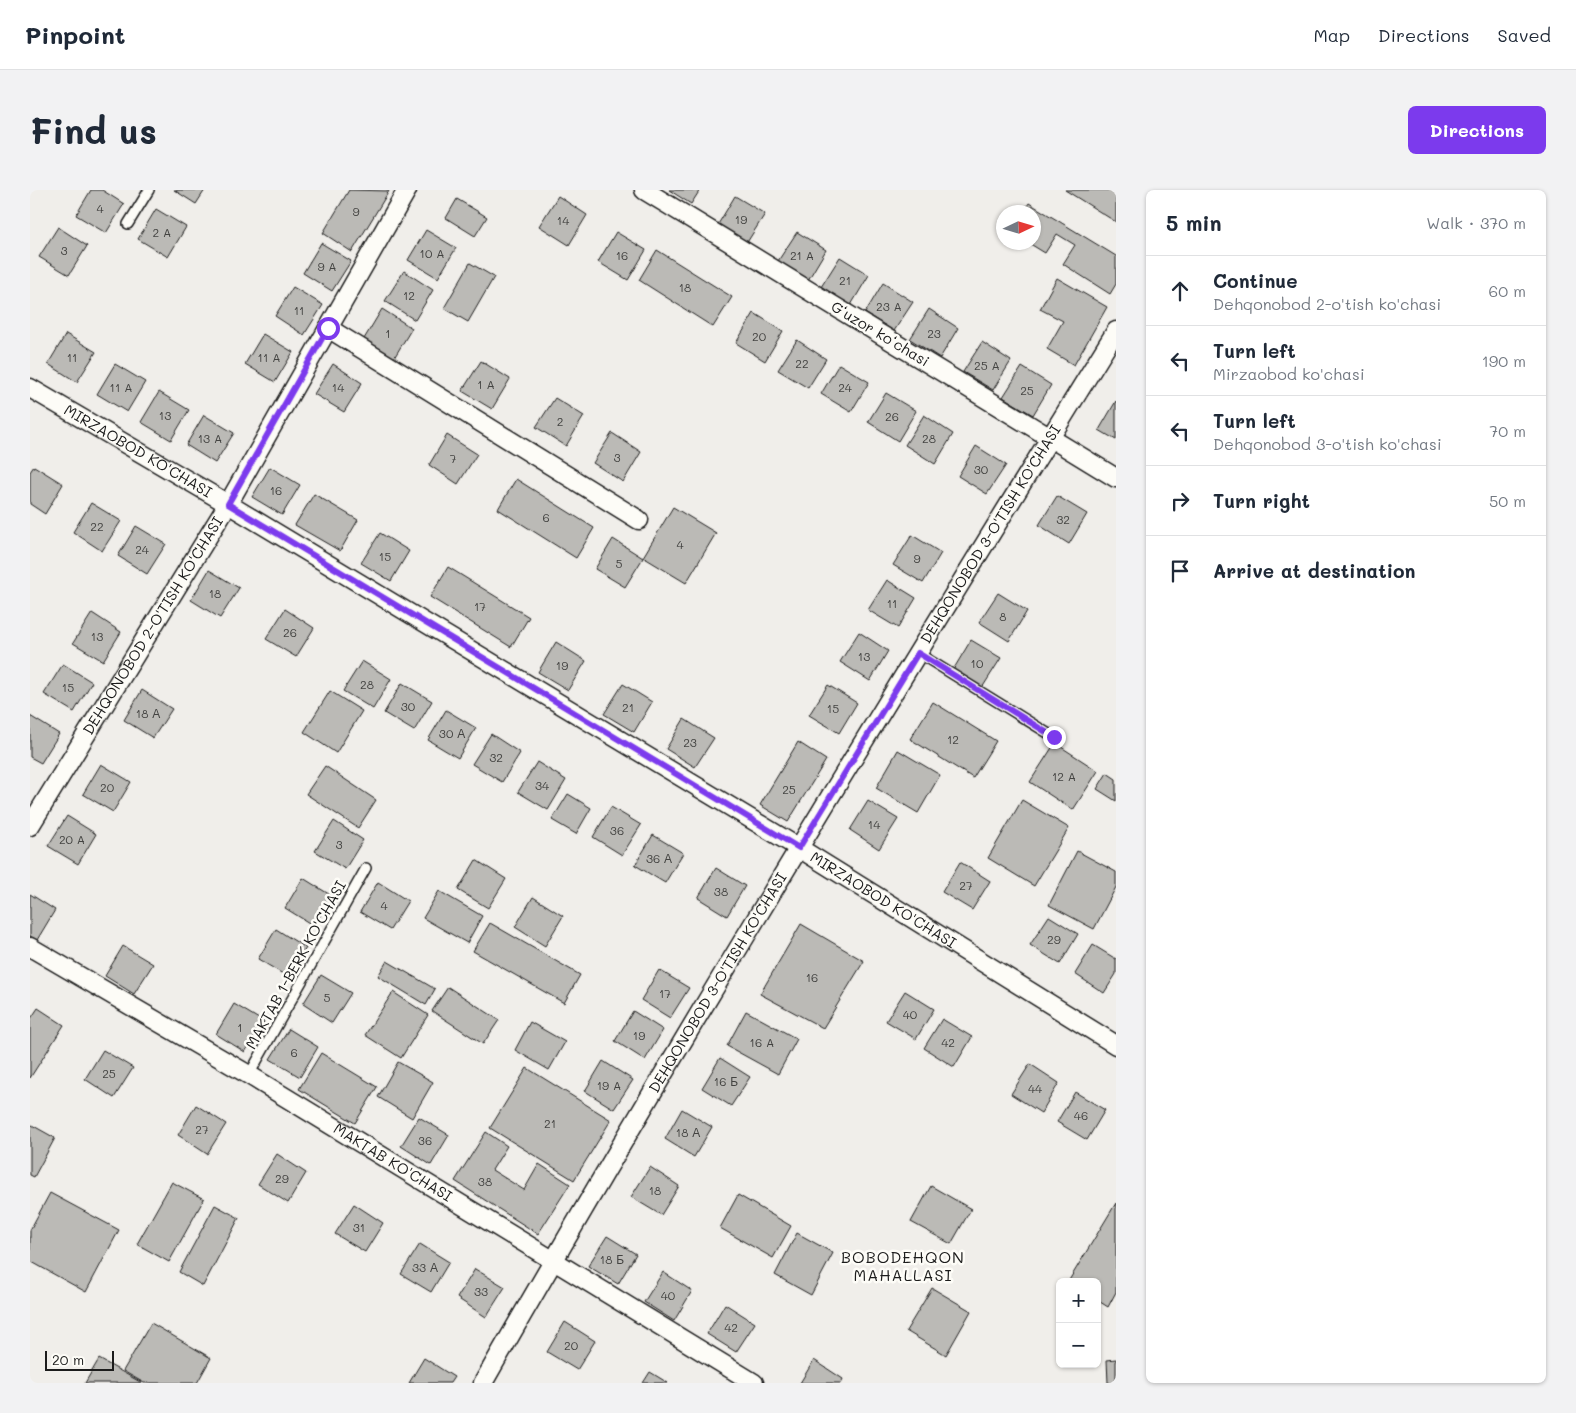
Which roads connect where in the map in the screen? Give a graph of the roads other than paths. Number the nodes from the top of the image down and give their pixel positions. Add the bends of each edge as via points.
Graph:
1 (149, 190) edge
2 (406, 190) edge
3 (644, 190) edge
4 (128, 224) dead end
5 (328, 328) junction
6 (1116, 331) edge
7 (30, 388) edge
8 (1050, 438) junction
9 (1116, 478) edge
10 (228, 504) junction
11 (639, 520) dead end
12 (918, 653) junction
13 (1054, 737) dead end
14 (30, 826) edge
15 (799, 848) junction
16 (366, 868) dead end
17 (30, 946) edge
18 (1116, 1045) edge
19 (249, 1075) junction
20 (552, 1261) junction
21 (483, 1383) edge
22 (754, 1383) edge

1 - 4 lane
2 - 5 street, DEHQONOBOD 2-O'TISH KO'CHASI
3 - 8 street, Gʻuzor koʻchasi
5 - 10 street, DEHQONOBOD 2-O'TISH KO'CHASI
5 - 11 street
6 - 8 street, DEHQONOBOD 3-O'TISH KO'CHASI
7 - 10 street, MIRZAOBOD KO'CHASI
8 - 9 street, Gʻuzor koʻchasi
8 - 12 street, DEHQONOBOD 3-O'TISH KO'CHASI
10 - 14 street, DEHQONOBOD 2-O'TISH KO'CHASI
10 - 15 street, MIRZAOBOD KO'CHASI
12 - 13 lane
12 - 15 street, DEHQONOBOD 3-O'TISH KO'CHASI
15 - 18 street, MIRZAOBOD KO'CHASI
15 - 20 street, DEHQONOBOD 3-O'TISH KO'CHASI
16 - 19 lane, MAKTAB 1-BERK KO'CHASI
17 - 19 street, MAKTAB KO'CHASI
19 - 20 street, MAKTAB KO'CHASI
20 - 21 street, DEHQONOBOD 3-O'TISH KO'CHASI
20 - 22 street, MAKTAB KO'CHASI

